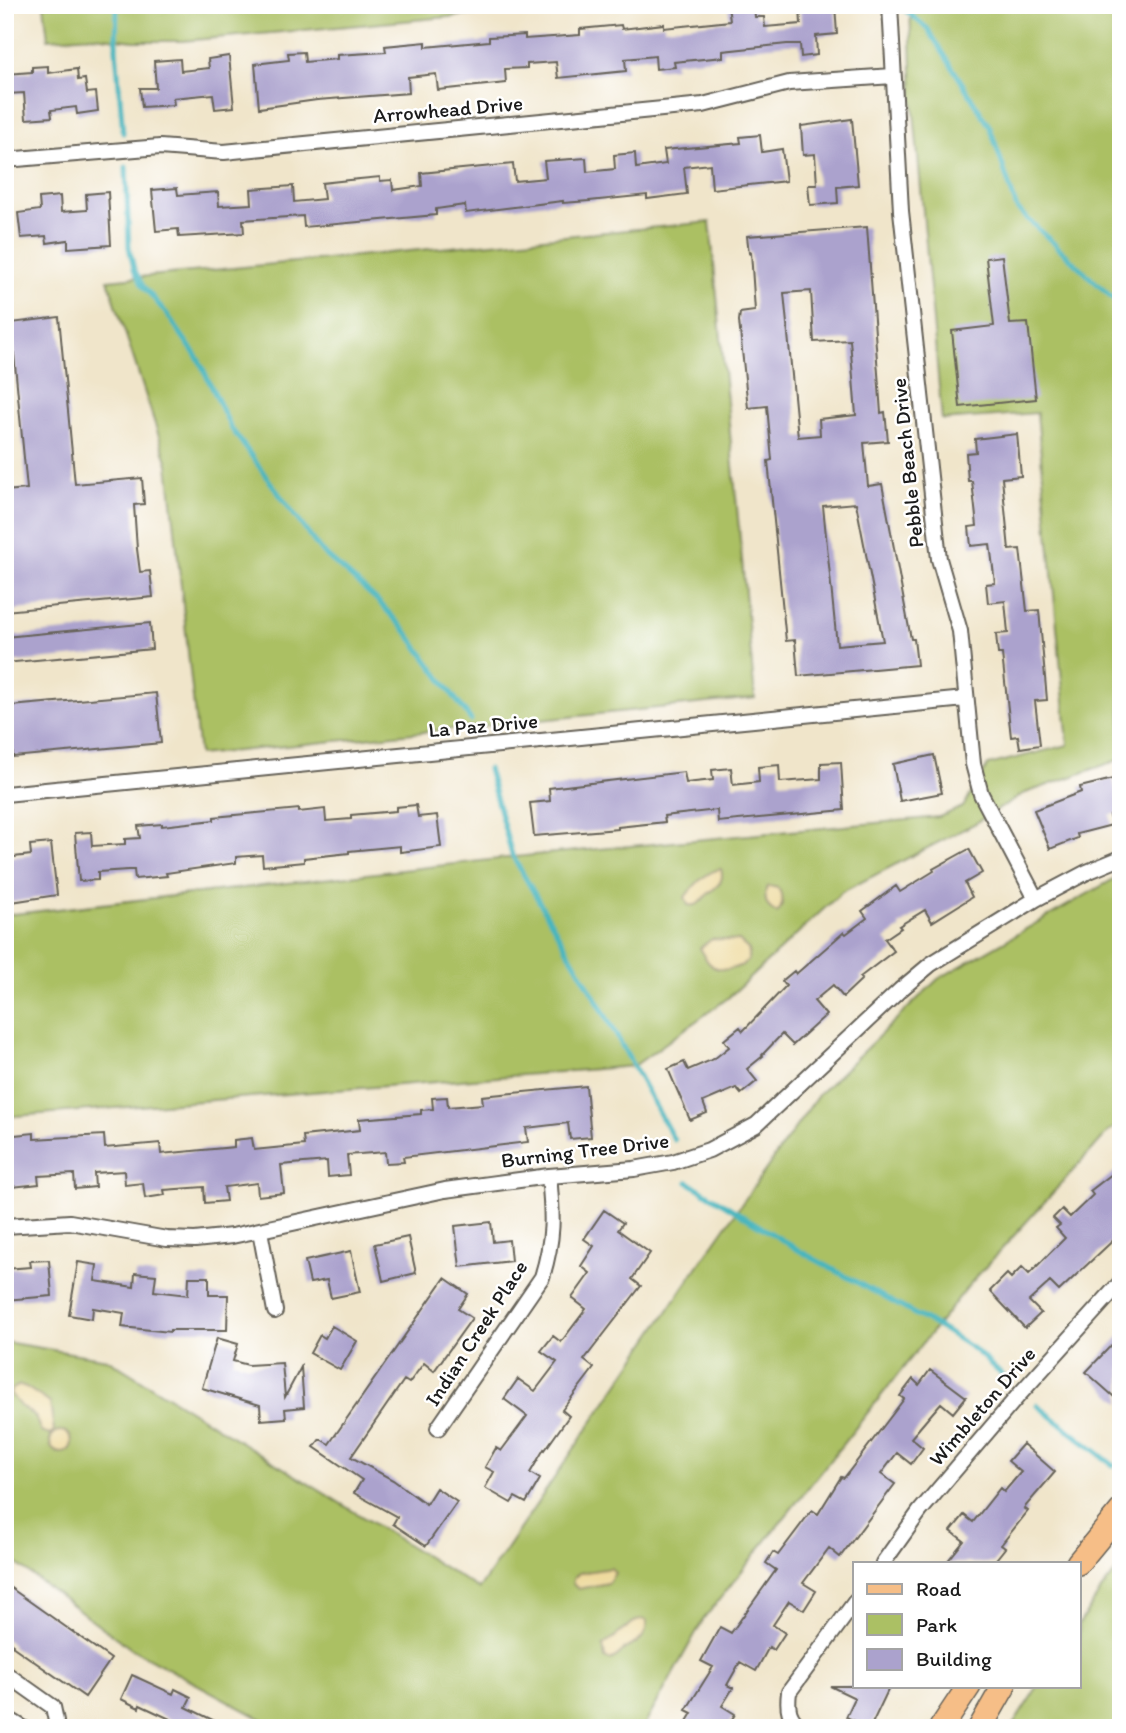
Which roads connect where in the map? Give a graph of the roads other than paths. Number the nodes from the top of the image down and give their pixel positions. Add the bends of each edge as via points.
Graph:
1 (890, 5) edge
2 (893, 76) junction
3 (5, 160) edge
4 (965, 699) junction
5 (5, 793) edge
6 (1121, 858) edge
7 (1037, 899) junction
8 (549, 1176) junction
9 (5, 1226) edge
10 (261, 1231) junction
11 (1121, 1282) edge
12 (275, 1311) dead end
13 (439, 1428) dead end
14 (1121, 1511) edge
15 (884, 1562) edge
16 (1079, 1562) edge
17 (853, 1605) edge
18 (5, 1673) edge
19 (968, 1688) edge
20 (1003, 1688) edge
21 (5, 1717) edge
22 (23, 1728) edge
23 (53, 1728) edge
24 (802, 1728) edge
25 (941, 1728) edge
26 (980, 1728) edge

1 - 2 street, Pebble Beach Drive
2 - 3 street, Arrowhead Drive via 789,83 703,106 223,152 160,147
2 - 4 street, Pebble Beach Drive via 901,211 936,539 960,631
4 - 5 street, La Paz Drive
4 - 7 street, Pebble Beach Drive via 981,794
6 - 7 street, Burning Tree Drive
7 - 8 street, Burning Tree Drive via 931,964 756,1125 732,1139 673,1162
8 - 10 street, Burning Tree Drive via 445,1190
8 - 13 street, Indian Creek Place via 554,1221 542,1277
9 - 10 street, Burning Tree Drive via 70,1222 195,1240
10 - 12 street
11 - 15 street, Wimbleton Drive via 920,1511
14 - 16 main road
17 - 24 street via 789,1692 787,1708
18 - 23 street via 53,1707
19 - 25 main road
20 - 26 main road
21 - 22 street

